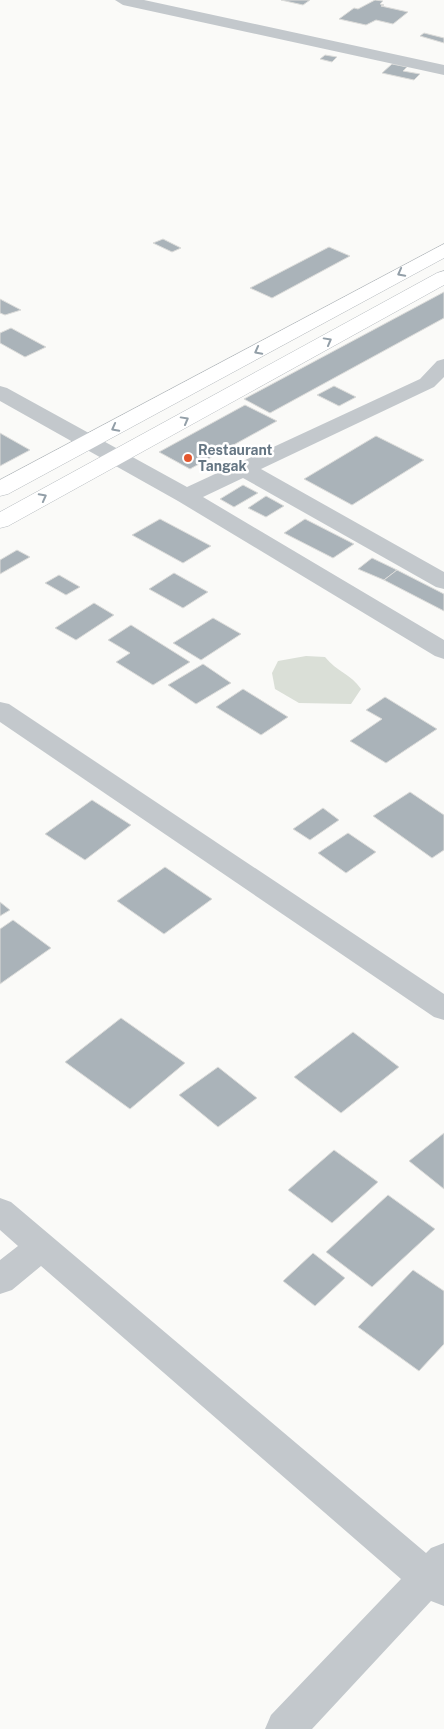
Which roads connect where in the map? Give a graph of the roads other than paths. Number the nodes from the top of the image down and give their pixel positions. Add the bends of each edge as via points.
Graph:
1 (123, 0) edge
2 (142, 2) edge
3 (444, 70) edge
4 (444, 250) edge
5 (444, 277) edge
6 (444, 365) edge
7 (436, 388) edge
8 (0, 392) edge
9 (89, 442) junction
10 (117, 457) junction
11 (246, 470) junction
12 (0, 489) edge
13 (186, 496) junction
14 (0, 521) edge
15 (444, 582) edge
16 (444, 651) edge
17 (0, 710) edge
18 (444, 1009) edge
19 (0, 1211) edge
20 (41, 1246) junction
21 (0, 1280) edge
22 (438, 1576) edge
23 (285, 1729) edge

1 - 2 street
2 - 3 street
4 -> 9 main road
10 -> 5 main road
6 - 7 street
7 - 11 street
8 - 9 street
9 - 10 street
9 - 12 main road
10 - 13 street
14 -> 10 main road
11 - 13 street
11 - 15 street
13 - 16 street
17 - 18 street
19 - 20 street
20 - 21 street
20 - 22 street
22 - 23 street

